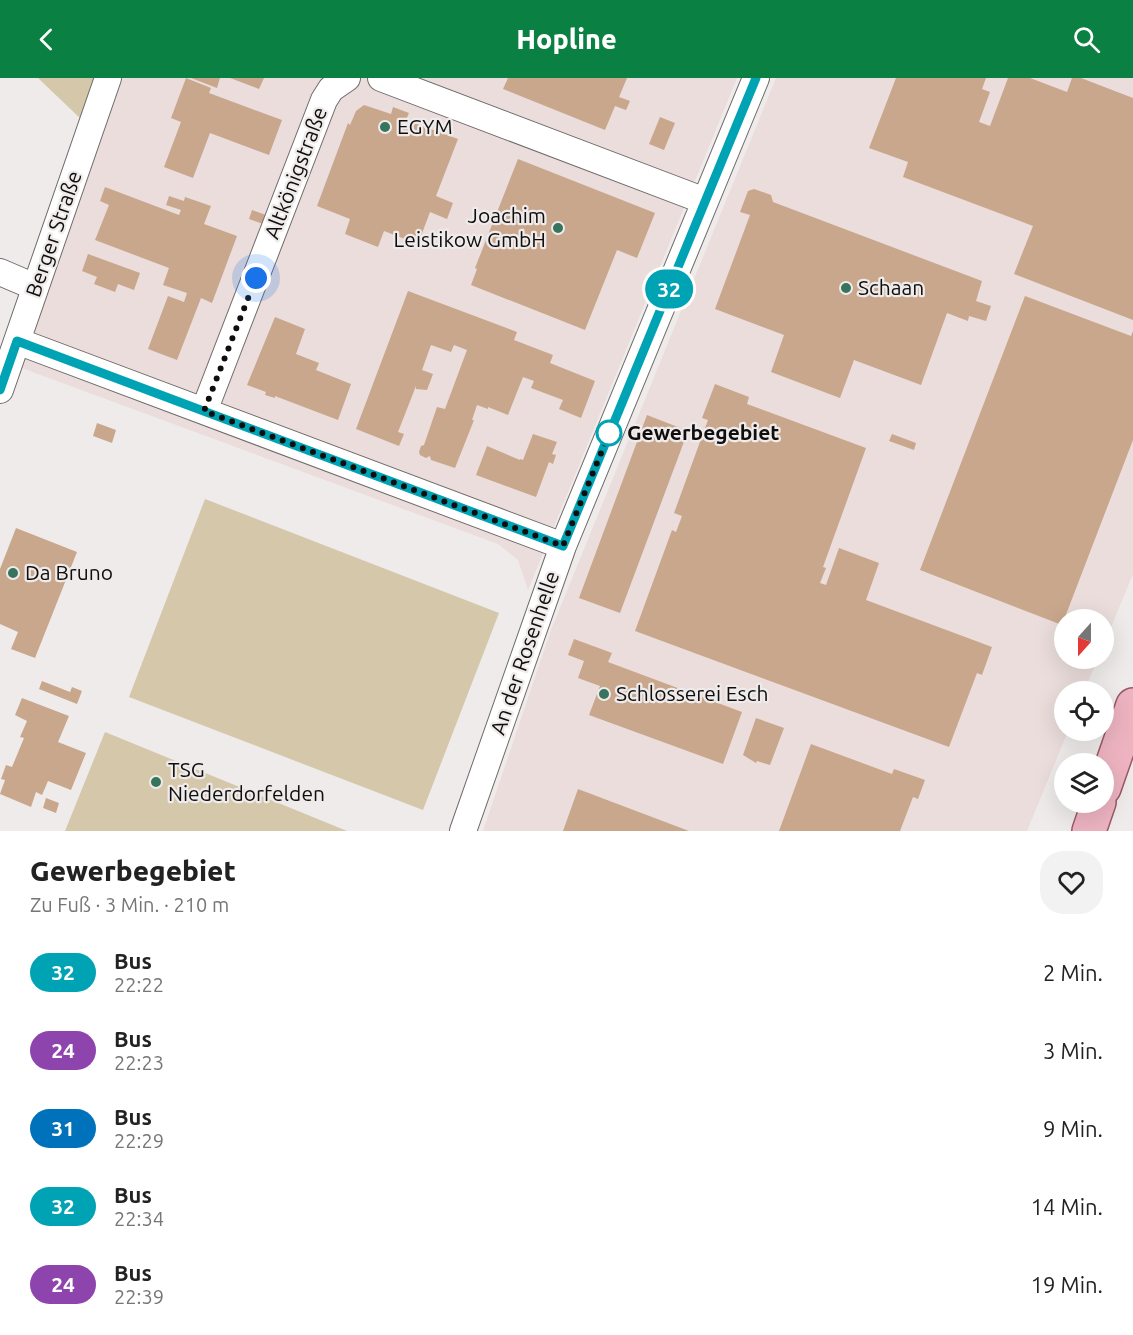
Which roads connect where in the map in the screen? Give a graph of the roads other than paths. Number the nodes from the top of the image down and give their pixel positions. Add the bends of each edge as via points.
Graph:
1 (108, 78) edge
2 (346, 78) edge
3 (381, 78) edge
4 (756, 78) edge
5 (705, 201) junction
6 (0, 272) edge
7 (35, 287) junction
8 (17, 341) junction
9 (0, 390) edge
10 (204, 411) junction
11 (563, 546) junction
12 (1133, 705) edge
13 (1114, 759) edge
14 (1095, 813) edge
15 (463, 831) edge
16 (1089, 831) edge

1 - 7 street, Berger Straße
2 - 10 street, Altkönigstraße via 324,100
3 - 5 street
4 - 5 street, An der Rosenhelle
5 - 11 street, An der Rosenhelle
6 - 7 street
7 - 8 street, Berger Straße
8 - 9 street, Berger Straße
8 - 10 street
10 - 11 street
11 - 15 street, An der Rosenhelle
12 - 13 main road
14 - 16 main road

